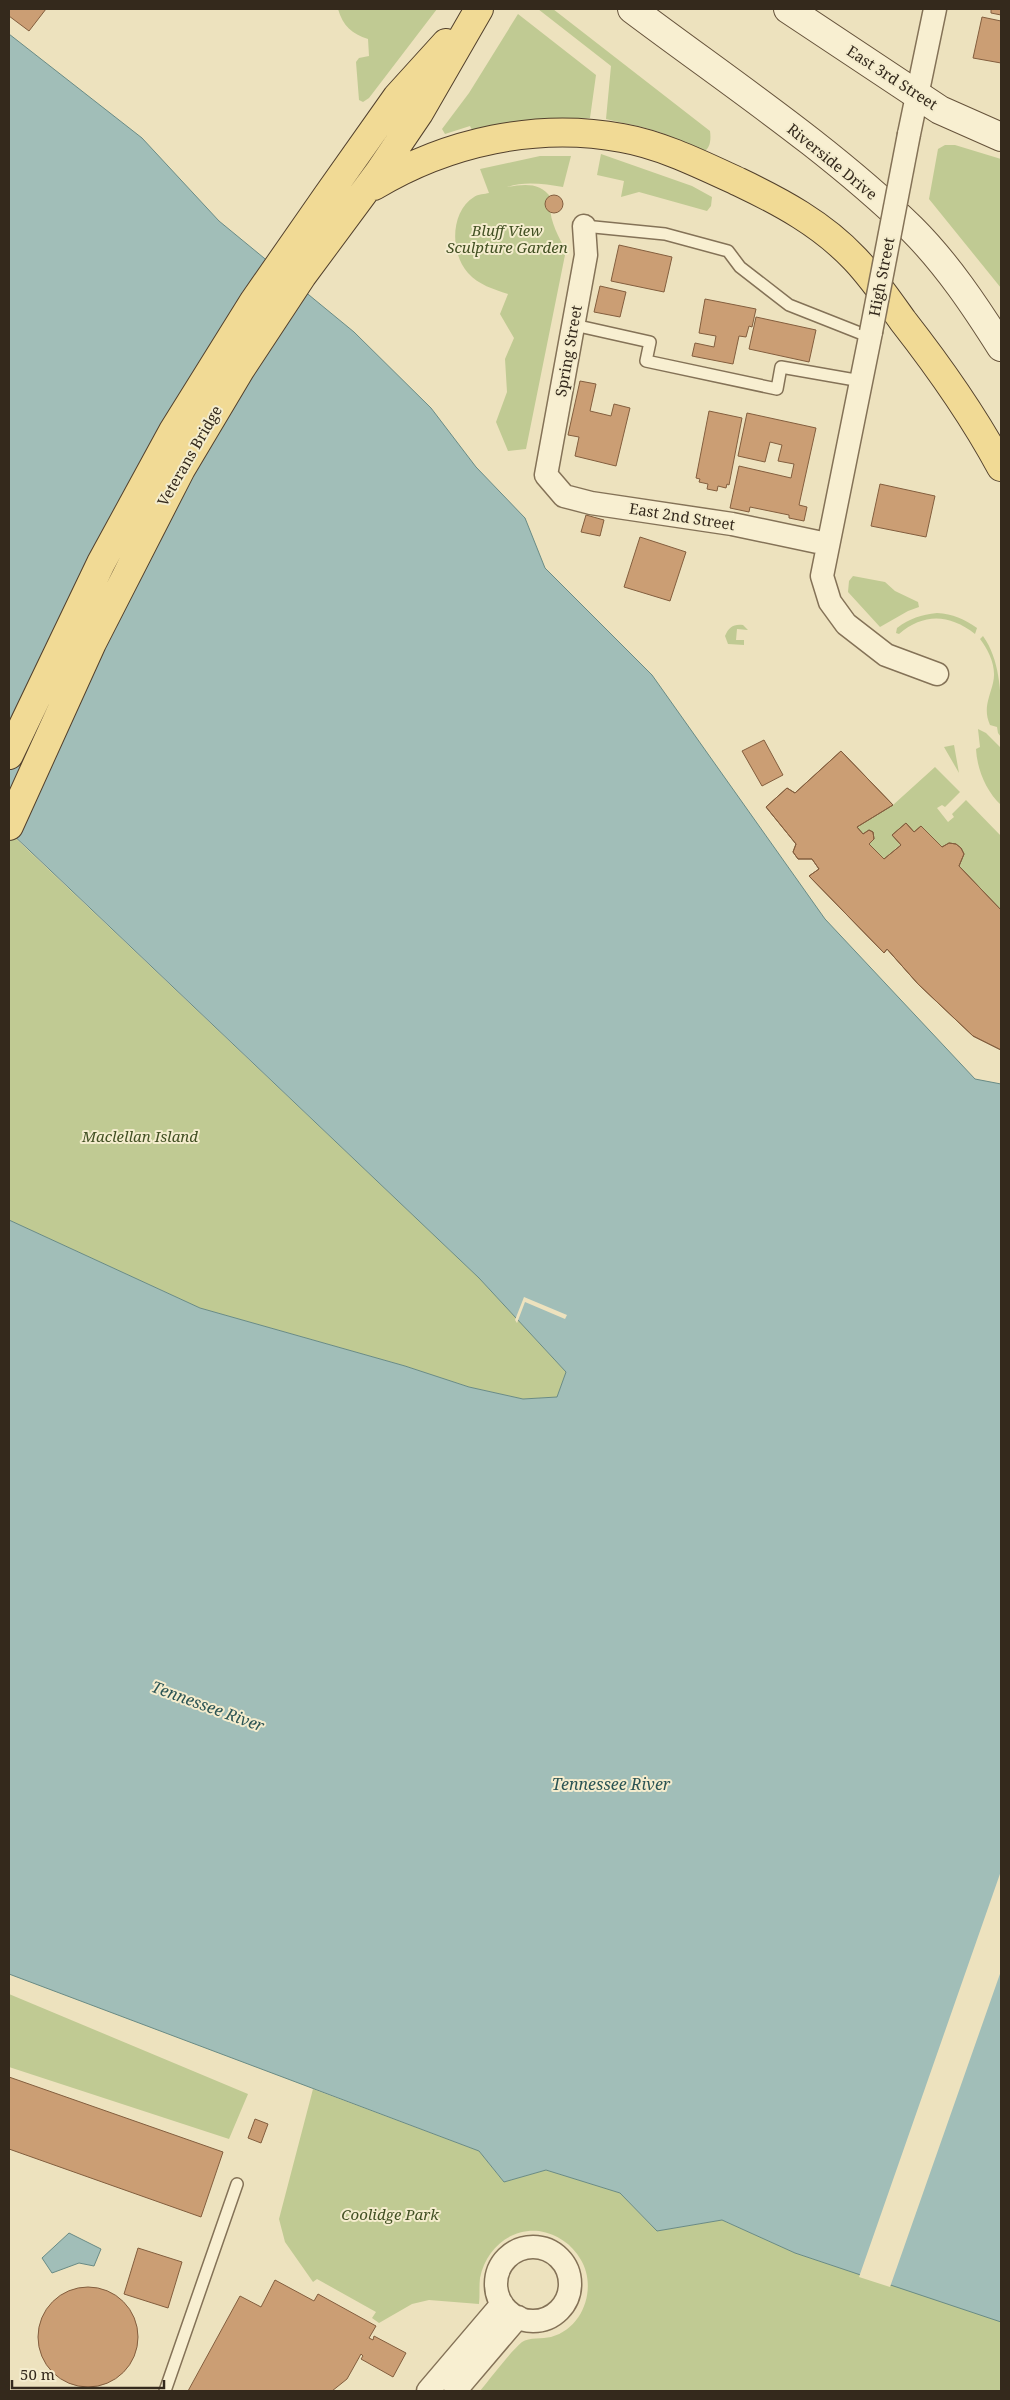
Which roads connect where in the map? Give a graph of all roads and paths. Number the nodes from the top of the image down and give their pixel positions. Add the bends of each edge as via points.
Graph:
1 (478, 9) edge
2 (632, 9) edge
3 (788, 9) edge
4 (935, 9) edge
5 (917, 96) junction
6 (1001, 137) edge
7 (364, 192) junction
8 (584, 226) joint
9 (574, 325) junction
10 (871, 335) junction
11 (1001, 347) edge
12 (861, 382) junction
13 (1001, 467) edge
14 (546, 475) joint
15 (827, 544) junction
16 (937, 674) dead end
17 (9, 755) edge
18 (9, 826) edge
19 (237, 2184) dead end
20 (164, 2391) edge
21 (428, 2391) edge
22 (455, 2391) edge

1 - 7 main road, Veterans Bridge via 419,113
1 - 17 main road, Veterans Bridge via 397,97 254,301 173,430 101,563
2 - 11 main road, Riverside Drive via 829,156 913,230 965,292
3 - 5 main road, East 3rd Street
4 - 5 street, High Street
5 - 6 main road, East 3rd Street
5 - 10 street, High Street, bridge
7 - 13 main road via 402,169 454,148 559,132 624,138 709,168 791,208 818,226 860,265 948,383
7 - 18 main road, Veterans Bridge via 302,276 240,370 181,469 92,643
8 - 9 street, Spring Street via 586,256
8 - 10 lane via 665,234 728,251 740,267 789,305
9 - 12 lane via 650,342 646,361 777,389 781,367
9 - 14 street, Spring Street
10 - 12 street, High Street
12 - 15 street, High Street
14 - 15 street, East 2nd Street via 564,496 591,503 732,524
15 - 16 street, High Street via 822,576 830,602 846,624 886,655
19 - 20 lane
21 - 22 street via 510,2310

